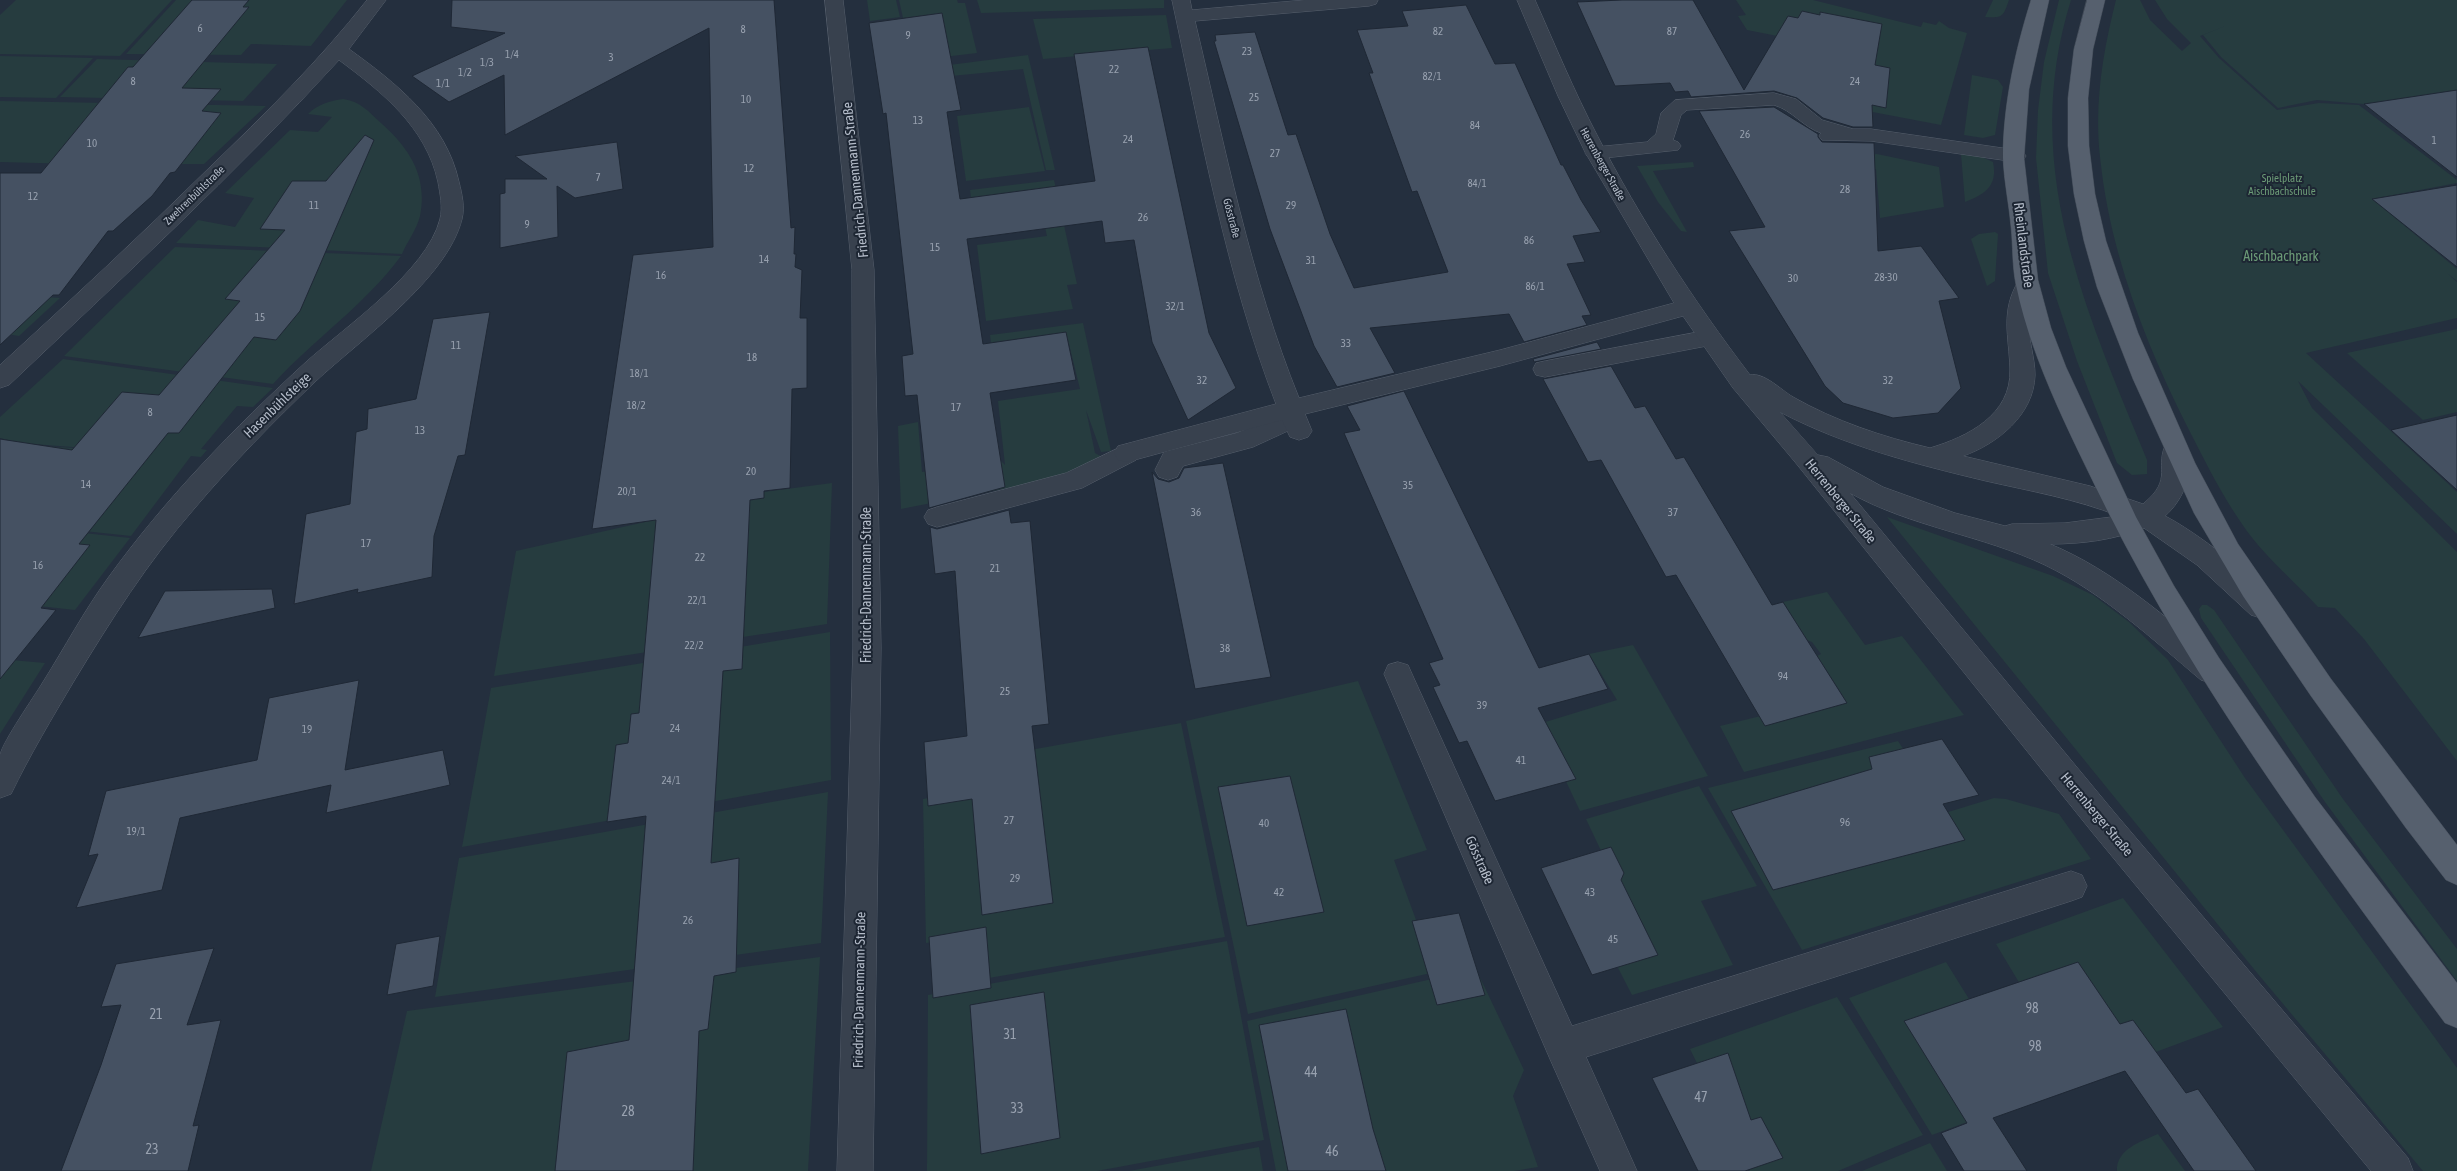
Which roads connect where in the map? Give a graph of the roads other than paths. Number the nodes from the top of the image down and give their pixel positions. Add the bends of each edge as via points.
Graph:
1 (376, 0) edge
2 (834, 0) edge
3 (1370, 0) edge
4 (1526, 0) edge
5 (2040, 0) edge
6 (2096, 0) edge
7 (1183, 8) edge
8 (338, 50) junction
9 (1847, 134) junction
10 (1820, 136) dead end
11 (1682, 145) dead end
12 (1652, 148) junction
13 (1595, 153) junction
14 (2016, 156) junction
15 (2027, 285) junction
16 (1687, 307) junction
17 (1709, 338) junction
18 (1732, 368) junction
19 (1545, 369) dead end
20 (0, 379) edge
21 (1295, 419) junction
22 (2176, 449) junction
23 (1804, 454) junction
24 (1931, 458) junction
25 (1168, 470) dead end
26 (2129, 515) junction
27 (937, 517) dead end
28 (1998, 534) junction
29 (2272, 617) junction
30 (2211, 671) junction
31 (1398, 674) dead end
32 (0, 784) edge
33 (2457, 870) edge
34 (2072, 886) dead end
35 (2457, 1011) edge
36 (1562, 1047) junction
37 (855, 1171) edge
38 (1619, 1171) edge
39 (2395, 1171) edge

1 - 8 street, Zwehrenbühlstraße
2 - 37 street, Friedrich-Dannenmann-Straße via 864,270 867,648
3 - 7 street
4 - 13 street, Herrenberger Straße
5 - 14 main road, Rheinlandstraße via 2021,84
6 - 22 main road via 2083,42 2079,93 2078,133 2087,209 2106,284
7 - 21 street, Gösstraße via 1220,173 1265,344
8 - 20 street, Zwehrenbühlstraße via 127,261
8 - 32 street, Hasenbühlsteige via 378,78 419,121 440,150 449,176 450,222 426,262 398,294 275,406 172,515 116,588
9 - 10 street
9 - 12 street via 1815,124 1789,103 1774,99 1682,104 1671,113 1666,136
9 - 14 street
11 - 12 street
12 - 13 street
13 - 16 street, Herrenberger Straße
14 - 15 main road, Rheinlandstraße via 2015,179
15 - 24 street, Herrenberger Straße via 2017,321 2022,383 2011,410 1979,440 1957,451
15 - 26 main road, Rheinlandstraße via 2049,357
16 - 17 street, Herrenberger Straße
16 - 21 street
17 - 18 street, Herrenberger Straße
17 - 19 street
18 - 23 street, Herrenberger Straße
18 - 24 street, Herrenberger Straße via 1773,398 1820,422 1884,446
21 - 25 street via 1244,440 1173,459
21 - 27 street via 1127,453 1073,481
22 - 26 street, Herrenberger Straße via 2179,467 2171,494 2162,506
22 - 29 main road, Herrenberger Straße via 2208,514
23 - 28 street, Herrenberger Straße via 1874,494 1952,523
23 - 39 street, Herrenberger Straße via 2103,822
24 - 26 street, Herrenberger Straße via 2080,494
26 - 28 street, Herrenberger Straße via 2072,534
26 - 29 street, Herrenberger Straße via 2213,562
26 - 30 main road, Herrenberger Straße via 2156,580
28 - 30 street, Herrenberger Straße via 2056,558 2115,593
29 - 33 main road, Herrenberger Straße via 2347,724
30 - 35 main road, Herrenberger Straße via 2296,794
31 - 36 street, Gösstraße
34 - 36 street
36 - 38 street, Gösstraße

